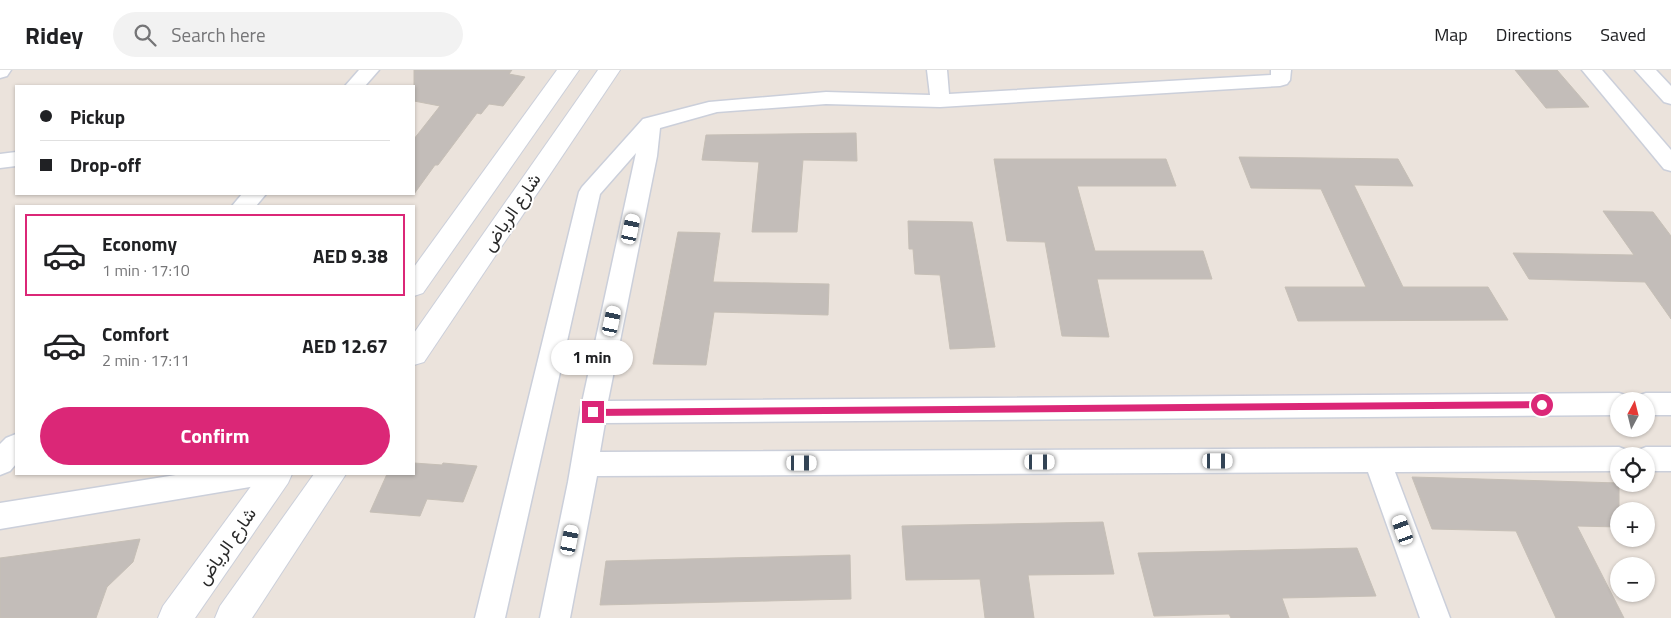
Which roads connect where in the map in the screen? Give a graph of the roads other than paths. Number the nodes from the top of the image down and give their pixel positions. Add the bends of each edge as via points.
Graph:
1 (369, 70) edge
2 (568, 70) edge
3 (609, 70) edge
4 (937, 70) edge
5 (1281, 70) edge
6 (1592, 70) edge
7 (1645, 70) edge
8 (356, 85) edge
9 (1671, 98) edge
10 (940, 101) junction
11 (650, 124) junction
12 (15, 159) edge
13 (0, 162) edge
14 (1671, 164) edge
15 (254, 195) edge
16 (244, 205) edge
17 (415, 285) edge
18 (419, 339) edge
19 (1610, 404) edge
20 (1655, 404) edge
21 (1671, 404) edge
22 (593, 412) junction
23 (15, 447) edge
24 (1610, 459) edge
25 (1655, 459) edge
26 (1671, 459) edge
27 (1377, 460) junction
28 (0, 463) edge
29 (585, 464) junction
30 (250, 475) edge
31 (275, 475) edge
32 (330, 475) edge
33 (0, 516) edge
34 (175, 618) edge
35 (232, 618) edge
36 (490, 618) edge
37 (555, 618) edge
38 (1435, 618) edge

1 - 8 street
2 - 17 main road, شارع الرياض
3 - 18 main road, شارع الرياض
4 - 10 street
5 - 10 street via 1280,80
6 - 14 street
7 - 9 street
10 - 11 street via 826,98 725,105
11 - 22 street
11 - 36 street via 590,192
12 - 13 street
15 - 16 street
19 - 22 street
20 - 21 street
22 - 29 street
23 - 28 street
24 - 27 street
25 - 26 street
27 - 29 street
27 - 38 street
29 - 37 street
30 - 33 street
31 - 34 main road, شارع الرياض
32 - 35 main road

